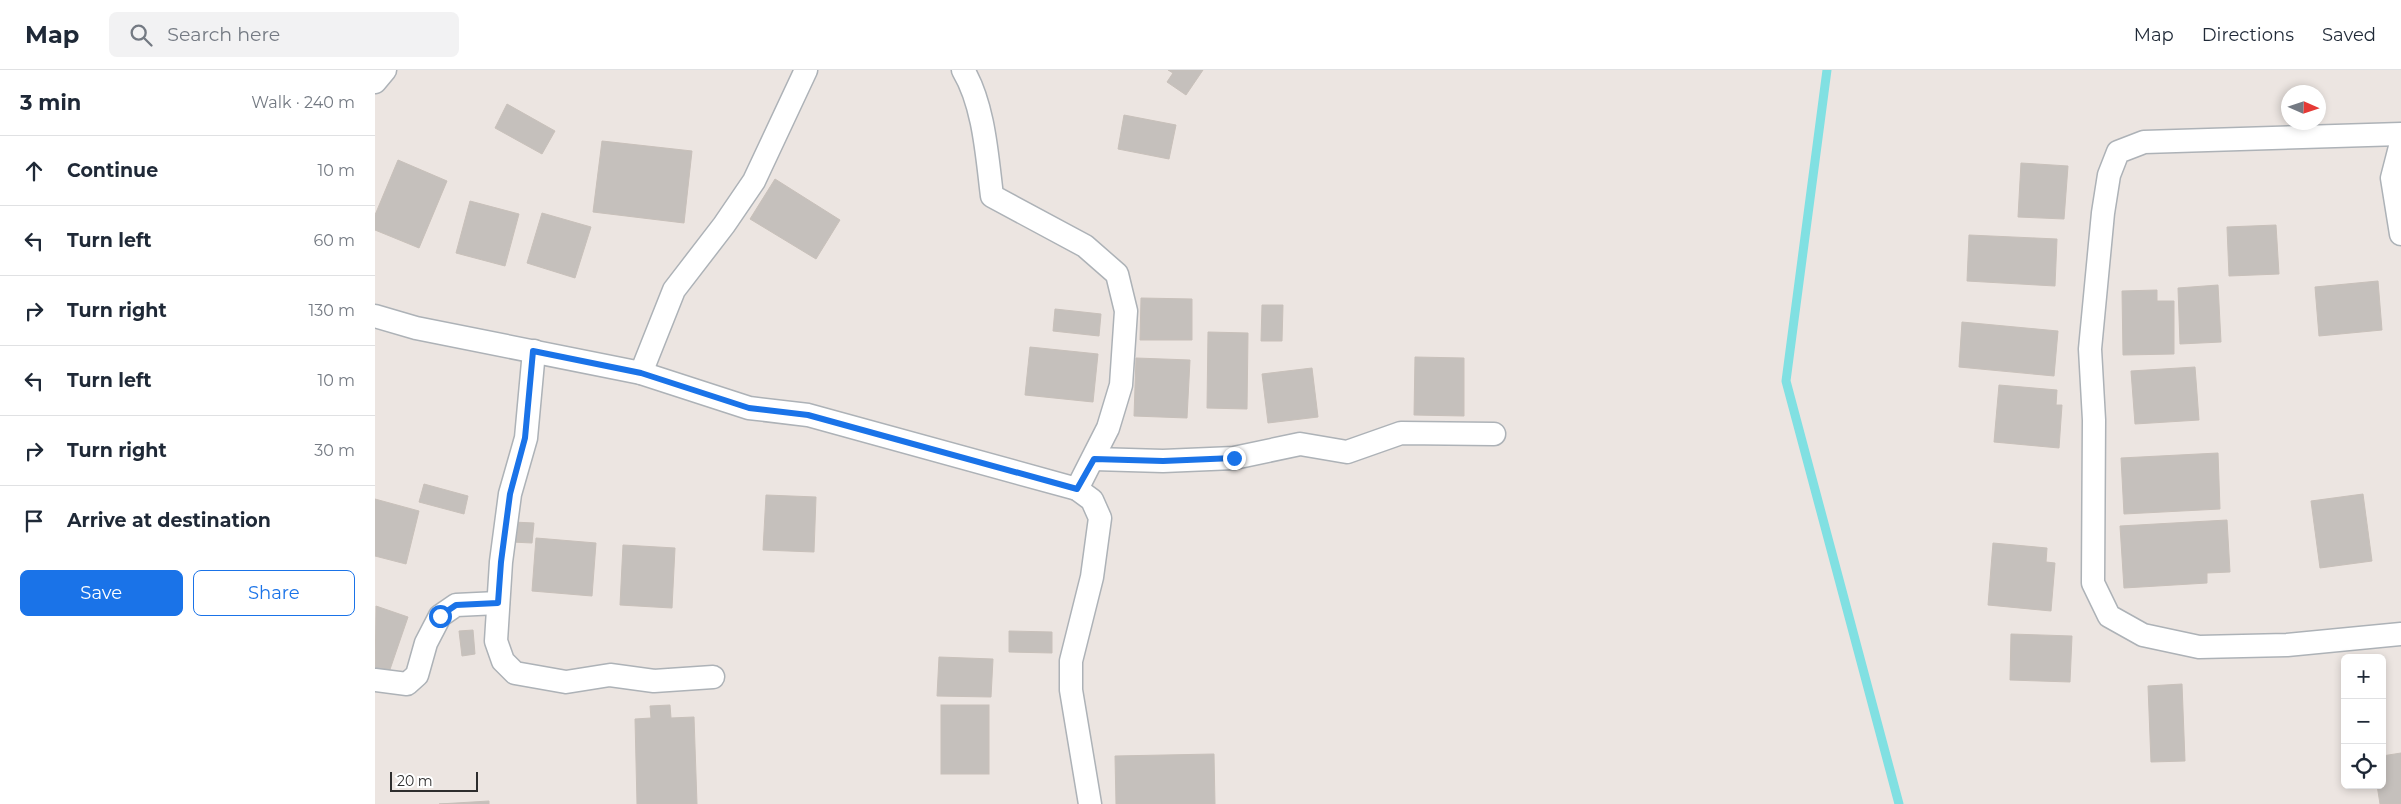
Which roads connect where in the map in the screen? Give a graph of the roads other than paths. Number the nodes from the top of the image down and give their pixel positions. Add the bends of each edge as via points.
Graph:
1 (385, 70) edge
2 (806, 70) edge
3 (963, 70) edge
4 (375, 82) edge
5 (2401, 134) edge
6 (2401, 143) edge
7 (2401, 234) edge
8 (375, 316) edge
9 (533, 351) junction
10 (641, 373) junction
11 (1494, 434) dead end
12 (1094, 459) junction
13 (1077, 489) junction
14 (498, 603) junction
15 (2401, 634) edge
16 (713, 678) dead end
17 (375, 680) edge
18 (1090, 804) edge

1 - 4 street
2 - 10 street via 754,181 674,290
3 - 12 street via 970,82 985,139 992,196 1085,246 1117,274 1126,311 1121,385 1108,428
5 - 15 street via 2144,142 2119,152 2109,175 2103,213 2090,349 2094,420 2093,583 2109,616 2143,635 2199,648 2287,645
6 - 7 street via 2392,178
8 - 9 street via 416,328
9 - 10 street
9 - 14 street via 525,438 510,494
10 - 13 street via 749,408 808,415
11 - 12 street via 1401,433 1347,452 1300,444 1234,458
12 - 13 street
13 - 18 street via 1092,500 1100,518 1091,577 1071,661 1071,690
14 - 16 street via 496,641 503,661 515,673 566,682 610,674 653,681
14 - 17 street via 456,605 440,616 426,642 417,675 407,684

